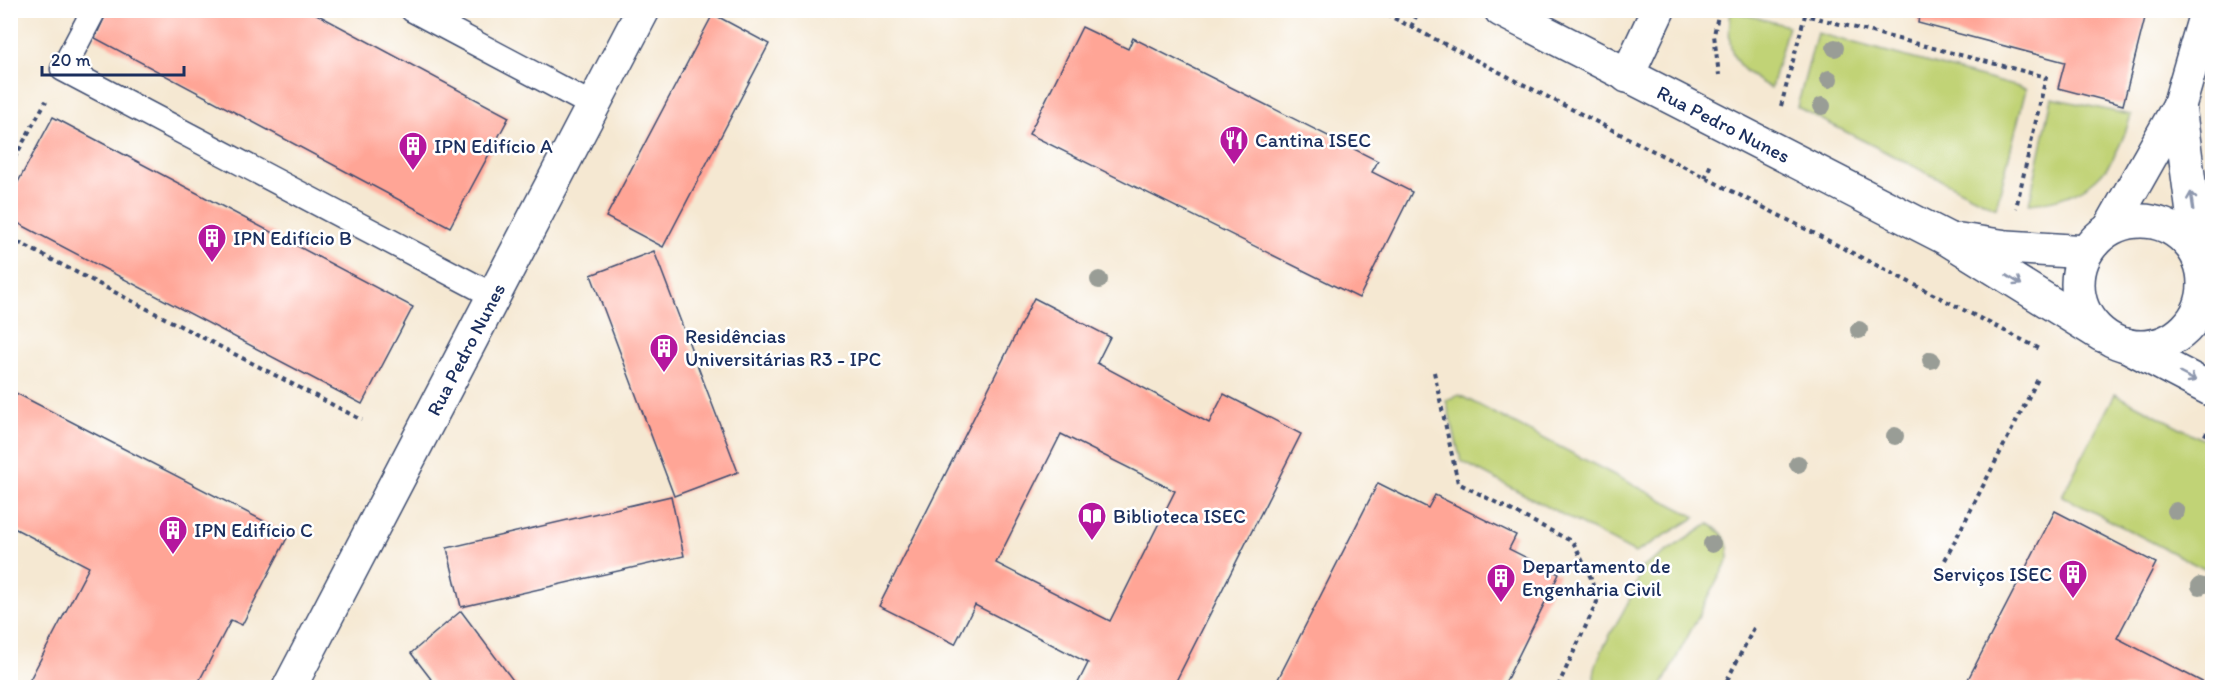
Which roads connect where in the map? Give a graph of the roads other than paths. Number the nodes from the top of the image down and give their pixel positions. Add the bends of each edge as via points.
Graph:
1 (94, 10) edge
2 (413, 10) edge
3 (644, 10) edge
4 (1501, 10) edge
5 (1658, 10) edge
6 (2207, 10) edge
7 (1627, 76) junction
8 (594, 106) junction
9 (2179, 106) junction
10 (2110, 228) junction
11 (1946, 238) junction
12 (2086, 252) junction
13 (2199, 259) junction
14 (494, 296) junction
15 (2208, 298) edge
16 (2114, 340) junction
17 (2212, 390) edge
18 (289, 687) edge

1 - 14 lane via 63,69
2 - 8 lane
3 - 8 street, Rua Pedro Nunes
4 - 7 street, Rua Pedro Nunes
5 - 7 street
6 - 9 street
7 - 11 street, Rua Pedro Nunes
8 - 14 street, Rua Pedro Nunes
9 - 10 street
13 -> 9 street
10 - 12 street, Rua Pedro Nunes
10 - 13 street, Rua Pedro Nunes via 2140,220 2158,222 2190,243
11 - 12 street, Rua Pedro Nunes
11 -> 16 street, Rua Pedro Nunes
12 - 16 street, Rua Pedro Nunes via 2077,287 2081,306 2090,322
13 - 15 street, Rua Pedro Nunes
14 - 18 street, Rua Pedro Nunes
15 - 16 street, Rua Pedro Nunes via 2185,330 2168,342 2147,347
16 -> 17 street, Rua Pedro Nunes

